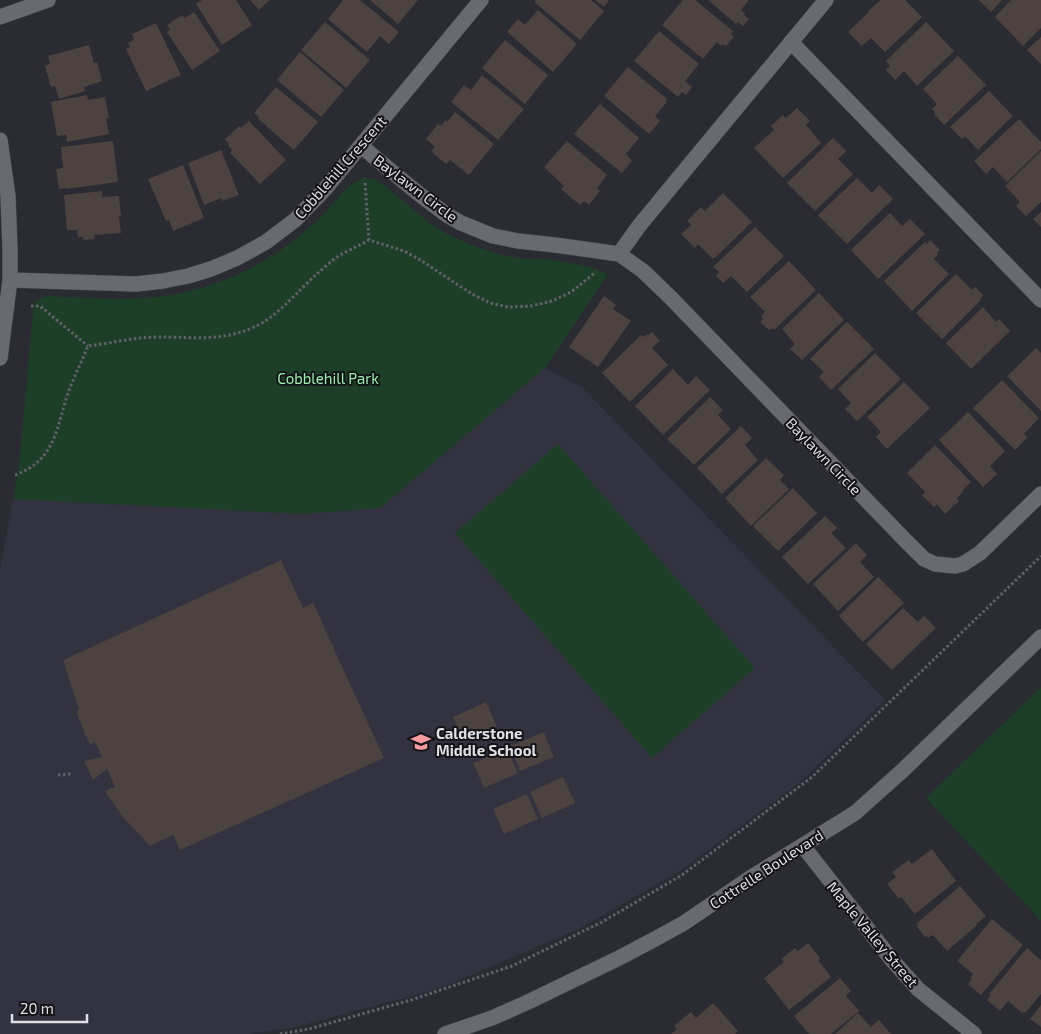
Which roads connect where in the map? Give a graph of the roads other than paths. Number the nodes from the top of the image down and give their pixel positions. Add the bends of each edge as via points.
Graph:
1 (48, 0) edge
2 (481, 0) edge
3 (826, 0) edge
4 (0, 17) edge
5 (791, 42) junction
6 (0, 140) edge
7 (361, 146) junction
8 (620, 254) junction
9 (10, 280) junction
10 (1041, 300) edge
11 (0, 358) edge
12 (1041, 494) edge
13 (1041, 637) edge
14 (803, 846) junction
15 (445, 1034) edge
16 (974, 1034) edge

1 - 4 street
2 - 7 street, Cobblehill Crescent
3 - 5 street
5 - 8 street via 639,226
5 - 10 street
6 - 9 street via 8,196
7 - 8 street, Baylawn Circle via 418,194 472,228 518,241
7 - 9 street, Cobblehill Crescent via 295,220 266,242 211,269 136,284
8 - 12 street, Baylawn Circle via 671,298 924,559 935,564 963,564
9 - 11 street
13 - 14 street, Cottrelle Boulevard via 855,813
14 - 15 street, Cottrelle Boulevard via 655,939 528,1002
14 - 16 street, Maple Valley Street via 918,989

